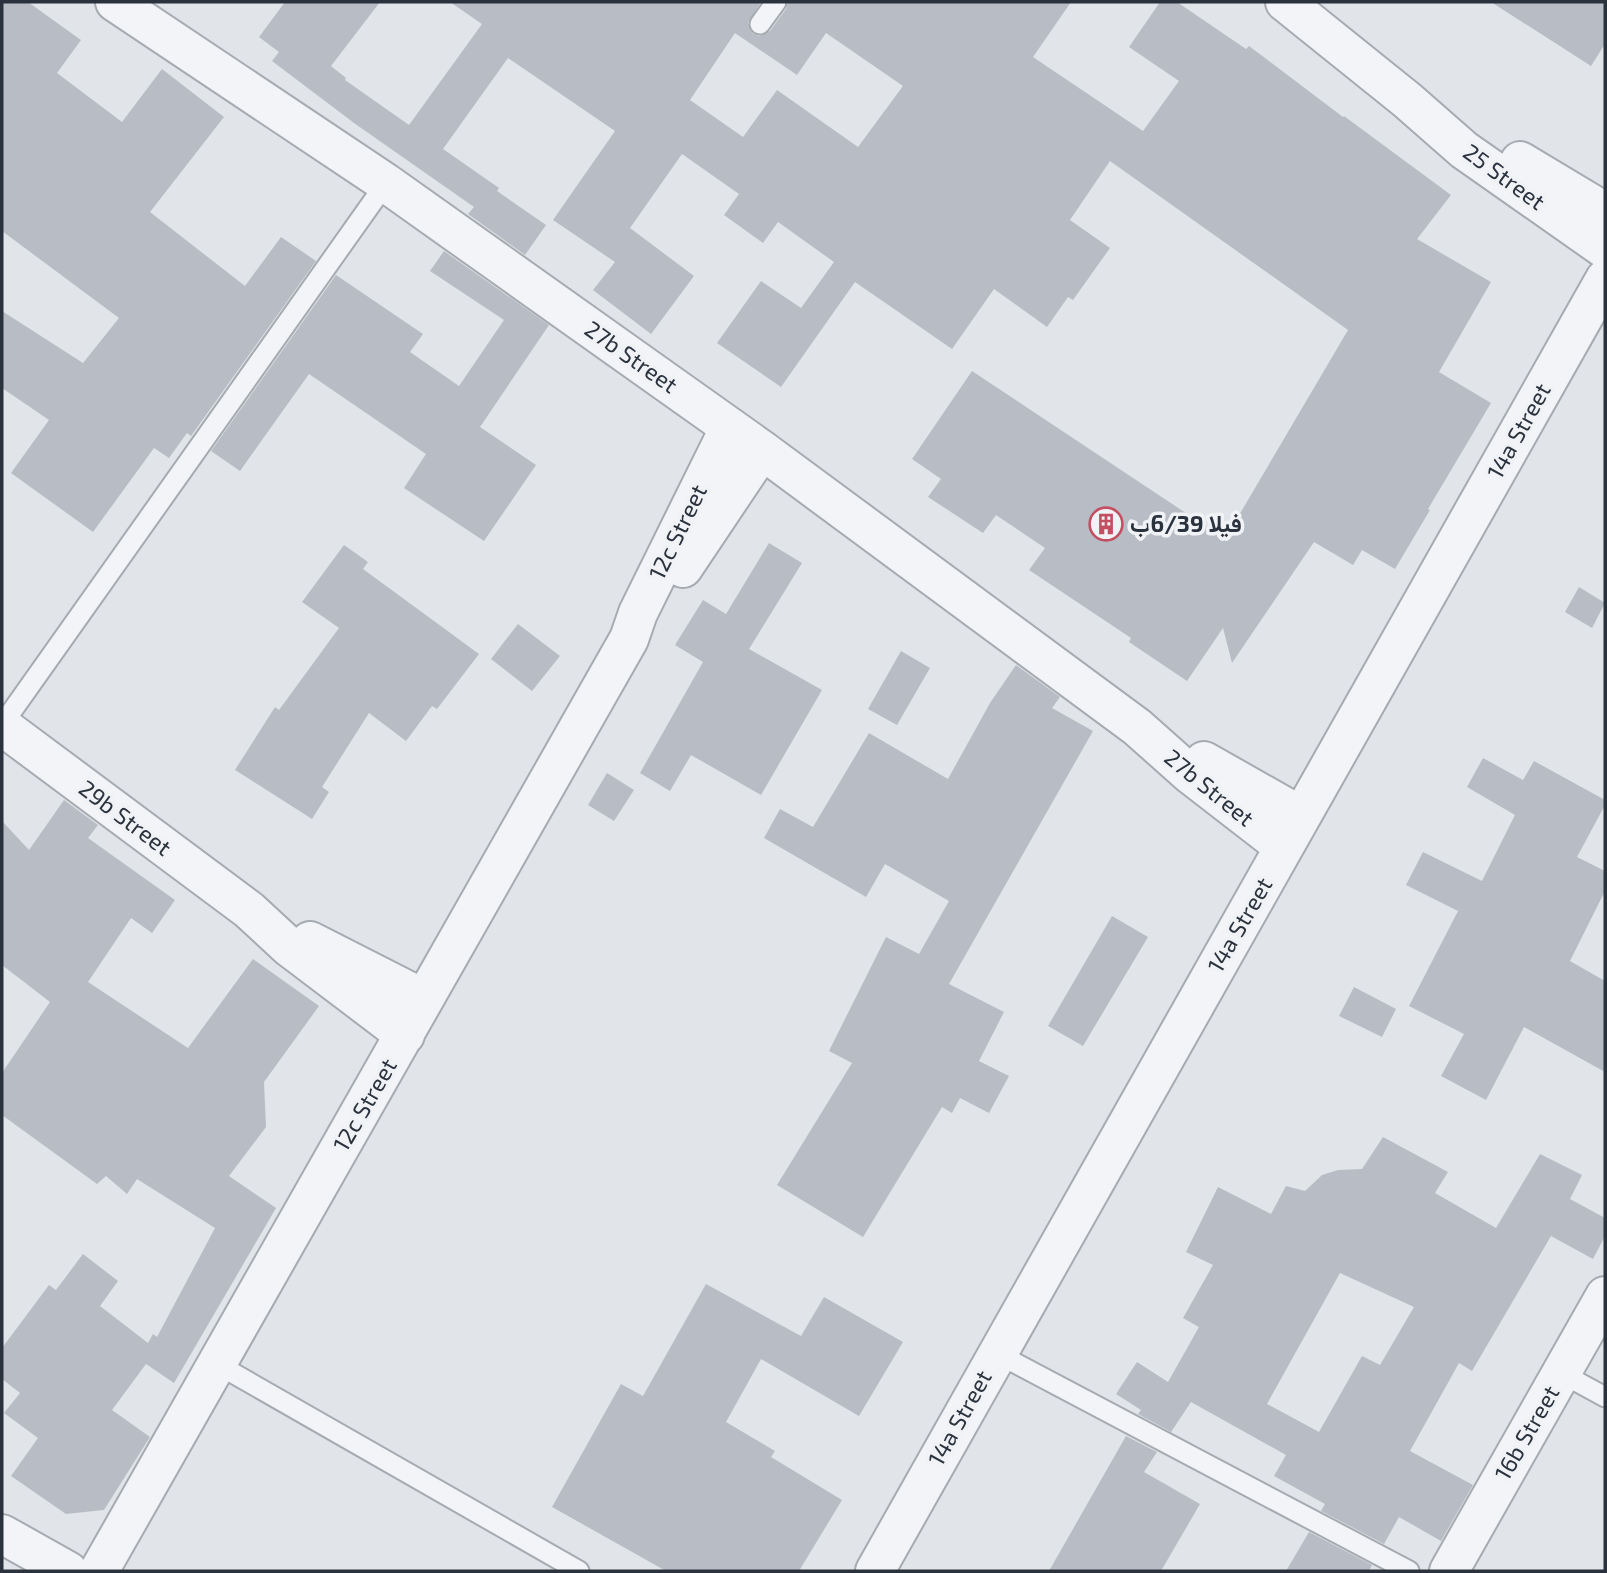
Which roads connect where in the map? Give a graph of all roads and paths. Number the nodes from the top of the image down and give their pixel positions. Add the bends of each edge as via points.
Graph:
1 (115, 2) edge
2 (776, 2) edge
3 (1284, 2) edge
4 (760, 24) dead end
5 (1407, 100) junction
6 (386, 183) junction
7 (1605, 212) edge
8 (1605, 250) edge
9 (1605, 279) edge
10 (730, 427) junction
11 (762, 450) junction
12 (629, 639) junction
13 (2, 725) edge
14 (1292, 832) junction
15 (249, 910) junction
16 (424, 999) junction
17 (405, 1035) junction
18 (1605, 1296) edge
19 (996, 1353) junction
20 (217, 1364) junction
21 (1561, 1373) junction
22 (1605, 1397) edge
23 (2, 1534) edge
24 (2, 1559) edge
25 (17, 1571) edge
26 (68, 1571) edge
27 (99, 1571) edge
28 (579, 1571) edge
29 (875, 1571) edge
30 (1409, 1571) edge
31 (1449, 1571) edge

1 - 6 street, 27b Street
2 - 4 lane
3 - 5 street, 25 Street
5 - 7 street, 25 Street via 1454,122
5 - 8 street, 25 Street via 1464,149
6 - 10 street, 27b Street
6 - 13 lane
9 - 14 street, 14a Street
10 - 11 street, 27b Street
10 - 12 street, 12c Street
11 - 12 street, 12c Street via 663,598
11 - 14 street, 27b Street via 1136,727 1191,775
12 - 16 street, 12c Street
13 - 15 street, 29b Street
14 - 19 street, 14a Street
15 - 16 street, 29b Street
15 - 17 street, 29b Street via 289,947
16 - 17 street, 12c Street
17 - 20 street, 12c Street
18 - 21 street, 16b Street
19 - 29 street, 14a Street
19 - 30 lane
20 - 27 street, 12c Street
20 - 28 lane
21 - 22 lane
21 - 31 street, 16b Street
23 - 26 street
24 - 25 street

